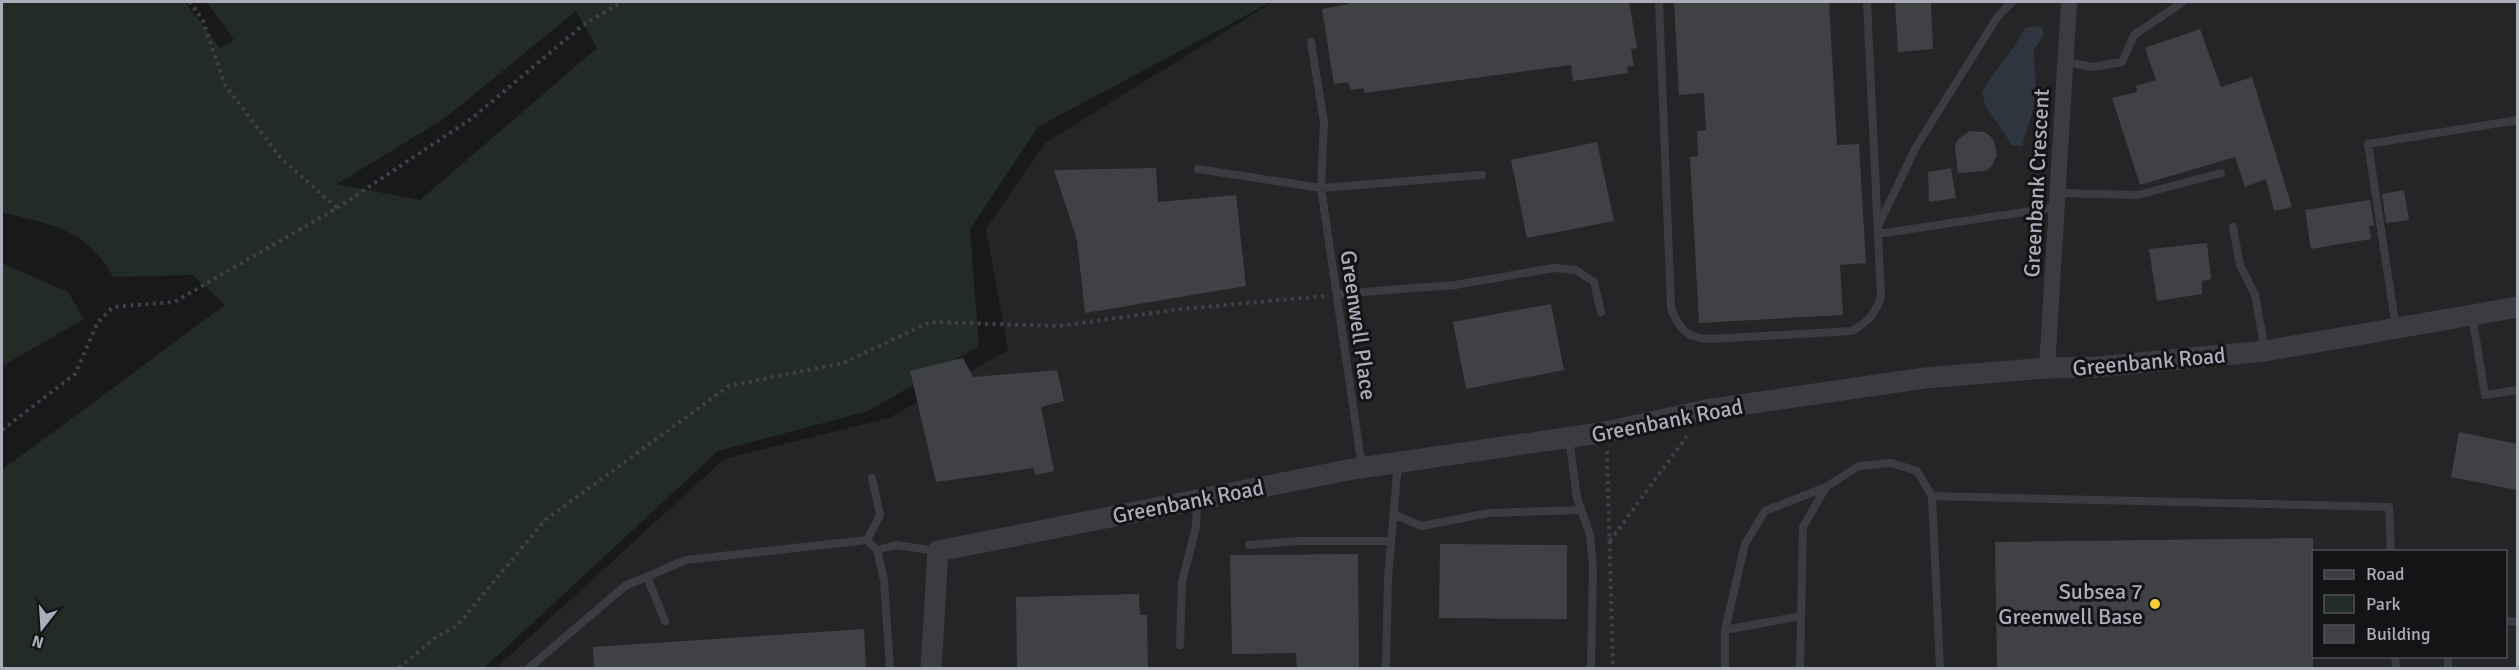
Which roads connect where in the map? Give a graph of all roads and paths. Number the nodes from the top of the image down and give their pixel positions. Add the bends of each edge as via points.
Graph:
1 (190, 2) edge
2 (622, 2) edge
3 (1659, 2) edge
4 (1867, 2) edge
5 (2012, 2) edge
6 (2070, 2) edge
7 (2183, 2) edge
8 (1311, 42) dead end
9 (2066, 62) junction
10 (2517, 120) edge
11 (1198, 169) dead end
12 (2221, 173) dead end
13 (1482, 175) dead end
14 (1321, 188) junction
15 (2058, 200) junction
16 (337, 208) junction
17 (2233, 227) dead end
18 (1878, 230) junction
19 (1336, 294) junction
20 (2517, 307) edge
21 (1601, 312) dead end
22 (2472, 315) junction
23 (2396, 328) junction
24 (2265, 351) junction
25 (2047, 368) junction
26 (2517, 390) edge
27 (1706, 410) junction
28 (2, 430) edge
29 (1606, 432) junction
30 (1569, 438) junction
31 (1398, 462) junction
32 (1362, 468) junction
33 (872, 478) dead end
34 (1826, 487) junction
35 (1932, 496) junction
36 (1197, 500) junction
37 (1581, 510) junction
38 (1395, 515) junction
39 (867, 540) junction
40 (1391, 541) junction
41 (1609, 541) junction
42 (1249, 545) dead end
43 (877, 550) junction
44 (2391, 550) edge
45 (938, 551) junction
46 (647, 577) junction
47 (1801, 616) junction
48 (664, 621) dead end
49 (1725, 630) junction
50 (1180, 645) dead end
51 (399, 669) edge
52 (529, 669) edge
53 (890, 669) edge
54 (931, 669) edge
55 (1386, 669) edge
56 (1591, 669) edge
57 (1613, 669) edge
58 (1725, 669) edge
59 (1800, 669) edge
60 (1940, 669) edge

1 - 16 path via 203,21 225,85 280,157
2 - 16 path via 583,25 471,119
3 - 18 lane via 1671,308 1686,334 1709,339 1852,331 1866,324 1881,297
4 - 18 lane
5 - 18 lane via 1998,16 1917,147
6 - 9 street, Greenbank Crescent
7 - 9 lane via 2134,35 2122,62 2092,67
8 - 14 lane, Greenwell Place via 1324,122
9 - 15 street, Greenbank Crescent
10 - 23 lane via 2368,144
11 - 14 lane
12 - 15 lane via 2139,195
13 - 14 lane
14 - 19 lane, Greenwell Place
15 - 18 lane
15 - 25 street, Greenbank Crescent
16 - 28 path via 174,302 113,307 98,322 75,374
17 - 24 lane via 2240,265 2255,295
19 - 21 lane via 1455,285 1554,268 1576,270 1594,282
19 - 32 lane, Greenwell Place
19 - 51 path via 1180,309 1059,326 930,322 843,363 729,386 545,520 458,626 436,637
20 - 22 street, Greenbank Road
22 - 23 street, Greenbank Road
22 - 26 lane via 2485,395
23 - 24 street, Greenbank Road
24 - 25 street, Greenbank Road
25 - 27 street, Greenbank Road via 1925,378
27 - 29 street, Greenbank Road
27 - 41 path
29 - 30 street, Greenbank Road
29 - 41 path
30 - 31 street, Greenbank Road
30 - 37 lane
31 - 32 street, Greenbank Road
31 - 38 lane
32 - 36 street, Greenbank Road
33 - 39 lane via 880,515
34 - 35 lane via 1859,466 1891,463 1917,471
34 - 47 lane via 1803,527
34 - 49 lane via 1765,511 1745,544
35 - 44 lane via 2389,507
35 - 60 lane
36 - 45 street, Greenbank Road
36 - 50 lane via 1196,527 1182,582
37 - 38 lane via 1488,513 1422,526
37 - 56 lane via 1590,536 1593,568
38 - 40 lane
39 - 43 lane
39 - 46 lane via 686,560
40 - 42 lane
40 - 55 lane
41 - 57 path
43 - 45 lane via 896,545
43 - 53 lane via 884,580
45 - 54 street
46 - 48 lane
46 - 52 lane via 625,586
47 - 49 lane
47 - 59 lane
49 - 58 lane

